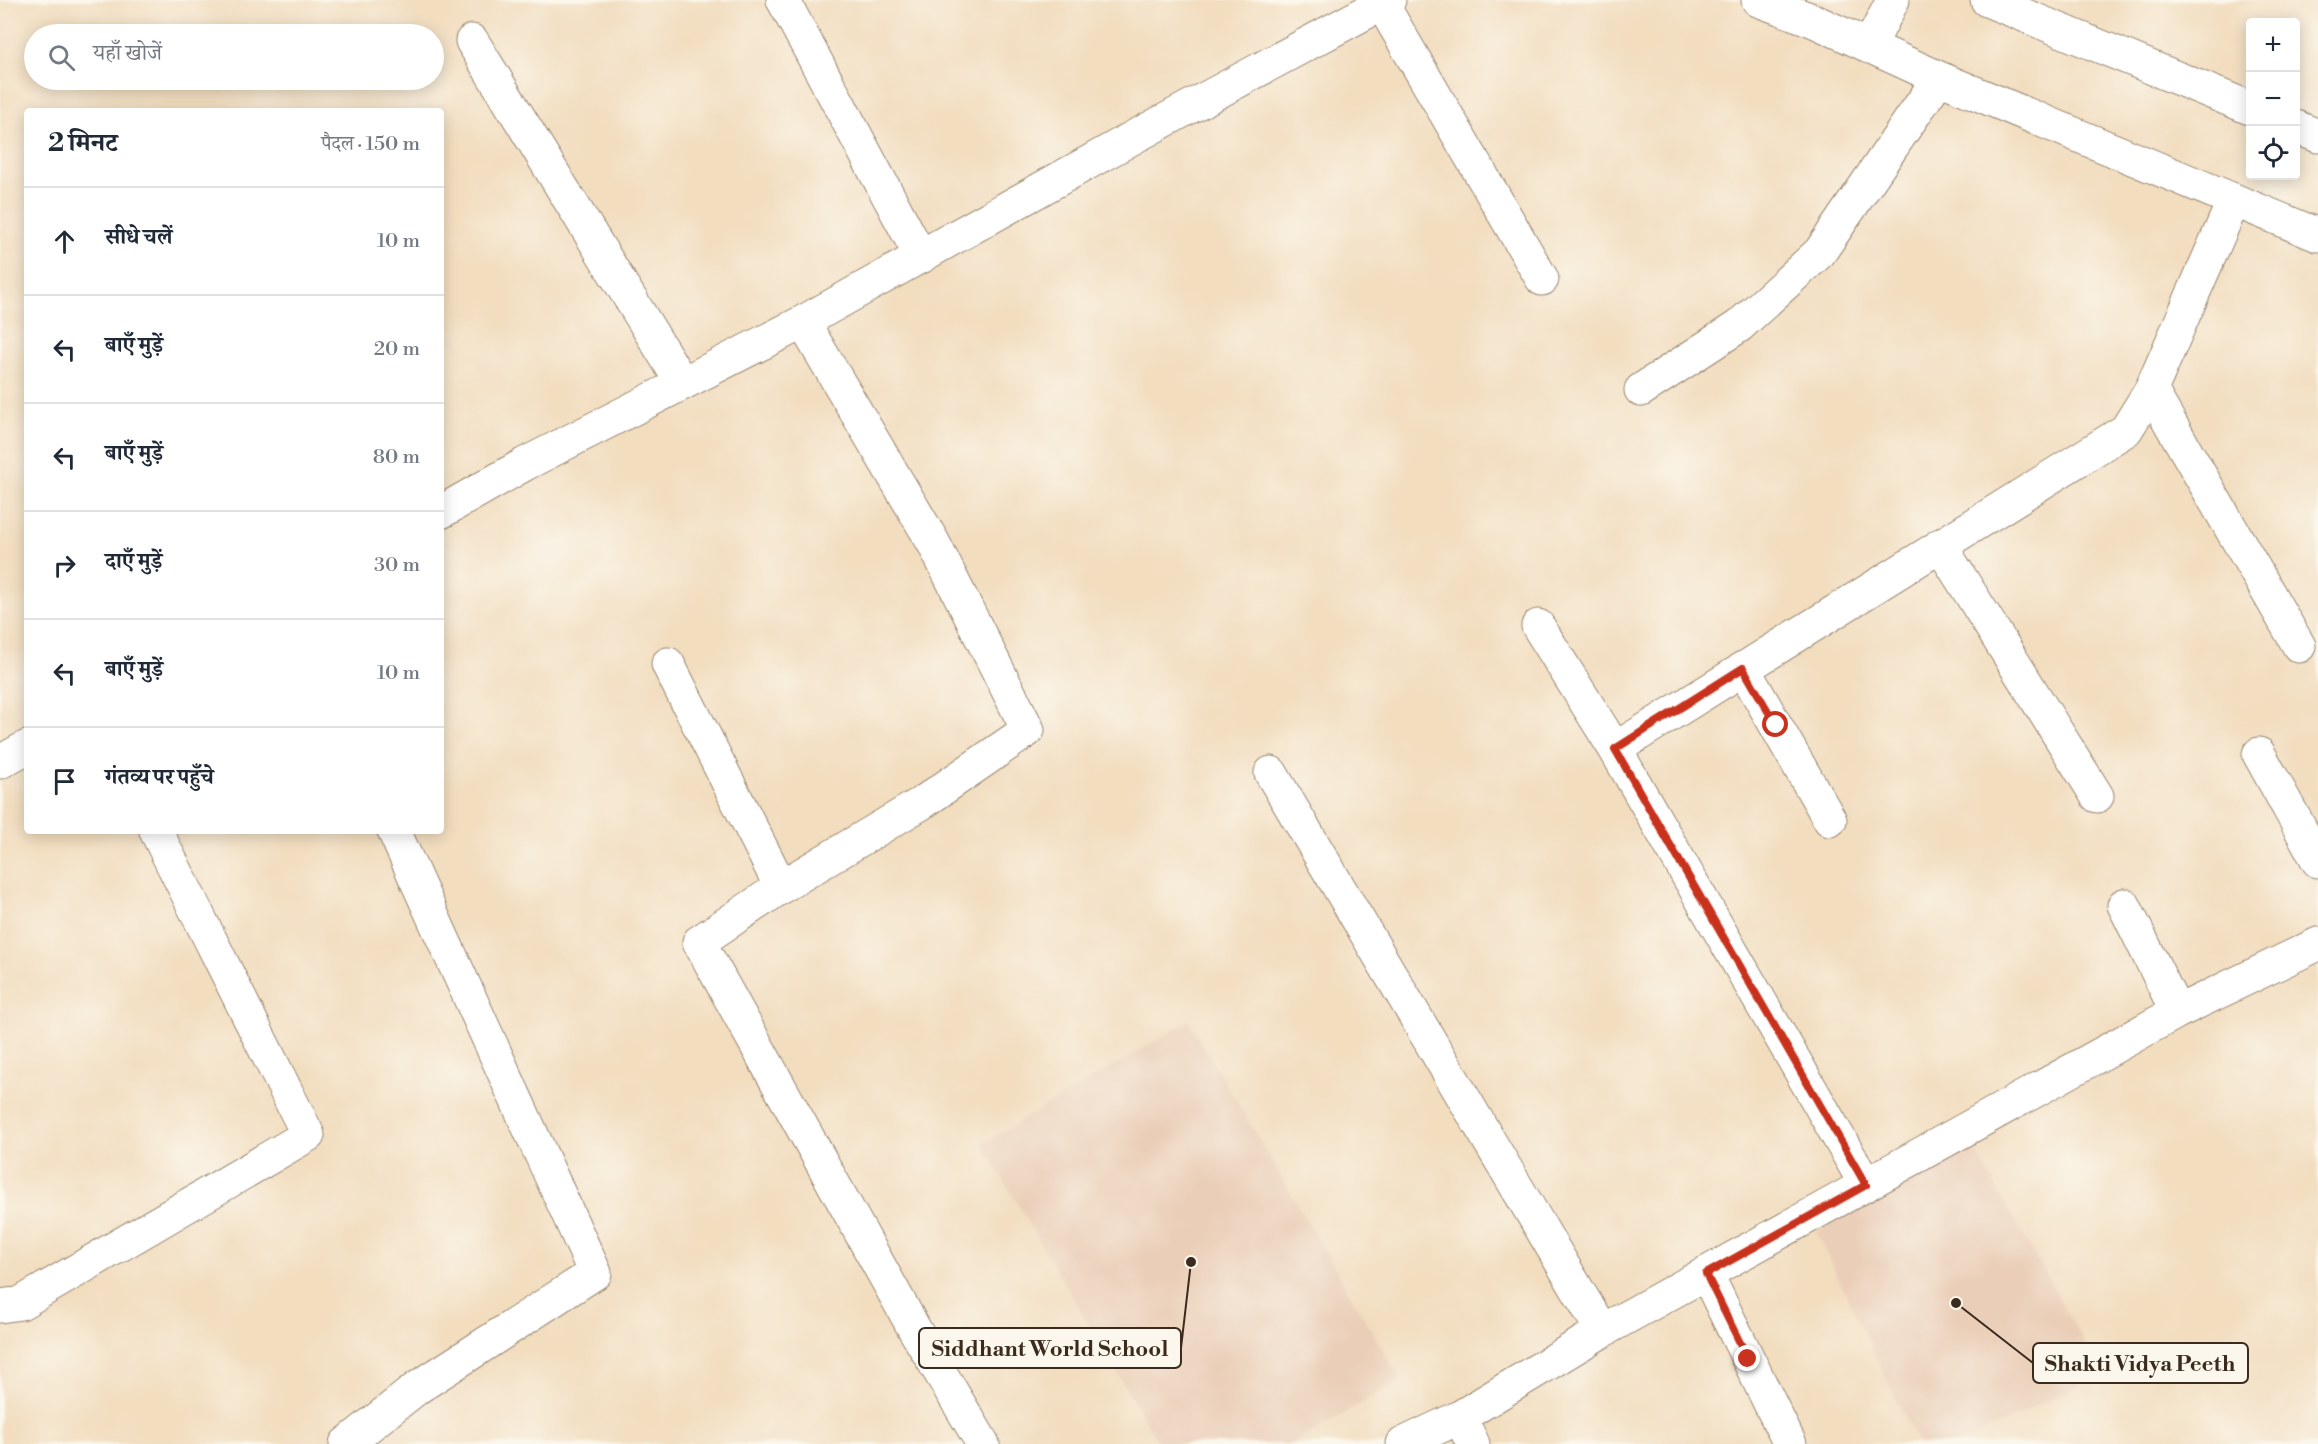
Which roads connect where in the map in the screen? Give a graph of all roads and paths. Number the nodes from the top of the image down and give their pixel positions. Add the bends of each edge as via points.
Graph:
1 (783, 0) edge
2 (1758, 0) edge
3 (1893, 0) edge
4 (1987, 0) edge
5 (1385, 2) edge
6 (1817, 10) edge
7 (472, 40) dead end
8 (1869, 47) junction
9 (1938, 78) junction
10 (2246, 106) edge
11 (2300, 129) edge
12 (2318, 136) edge
13 (2234, 200) junction
14 (2318, 235) edge
15 (921, 257) junction
16 (1542, 279) dead end
17 (803, 322) junction
18 (682, 383) junction
19 (1641, 390) dead end
20 (2151, 390) junction
21 (444, 510) edge
22 (1940, 545) junction
23 (1538, 626) dead end
24 (2299, 646) dead end
25 (668, 664) dead end
26 (1743, 668) junction
27 (24, 749) edge
28 (1615, 749) junction
29 (2259, 754) dead end
30 (0, 762) edge
31 (1271, 773) dead end
32 (2097, 796) dead end
33 (1830, 820) dead end
34 (158, 834) edge
35 (395, 834) edge
36 (2318, 861) edge
37 (781, 887) junction
38 (2124, 905) dead end
39 (2318, 944) edge
40 (2177, 1012) junction
41 (1866, 1185) junction
42 (1706, 1274) junction
43 (0, 1306) edge
44 (1602, 1331) junction
45 (1466, 1431) edge
46 (346, 1444) edge
47 (983, 1444) edge
48 (1403, 1444) edge
49 (1790, 1444) edge

1 - 15 street
2 - 6 street
3 - 8 street
4 - 10 street
5 - 15 street
5 - 16 street
6 - 8 street
7 - 18 street
8 - 9 street
9 - 13 street
9 - 19 street via 1820,252 1739,326
11 - 12 street
13 - 14 street
13 - 20 street
15 - 17 street
17 - 18 street
17 - 37 street via 933,543 1028,730 925,801
18 - 21 street
20 - 22 street via 2126,430
20 - 24 street
22 - 26 street
22 - 32 street
23 - 28 street
25 - 37 street
26 - 28 street
26 - 33 street
27 - 30 street
28 - 41 street
29 - 36 street
31 - 44 street
34 - 43 street via 308,1135 21,1303
35 - 46 street via 594,1273 417,1388
37 - 47 street via 699,942 916,1332
38 - 40 street
39 - 40 street
40 - 41 street
41 - 42 street
42 - 44 street
42 - 49 street
44 - 45 street
45 - 48 street

